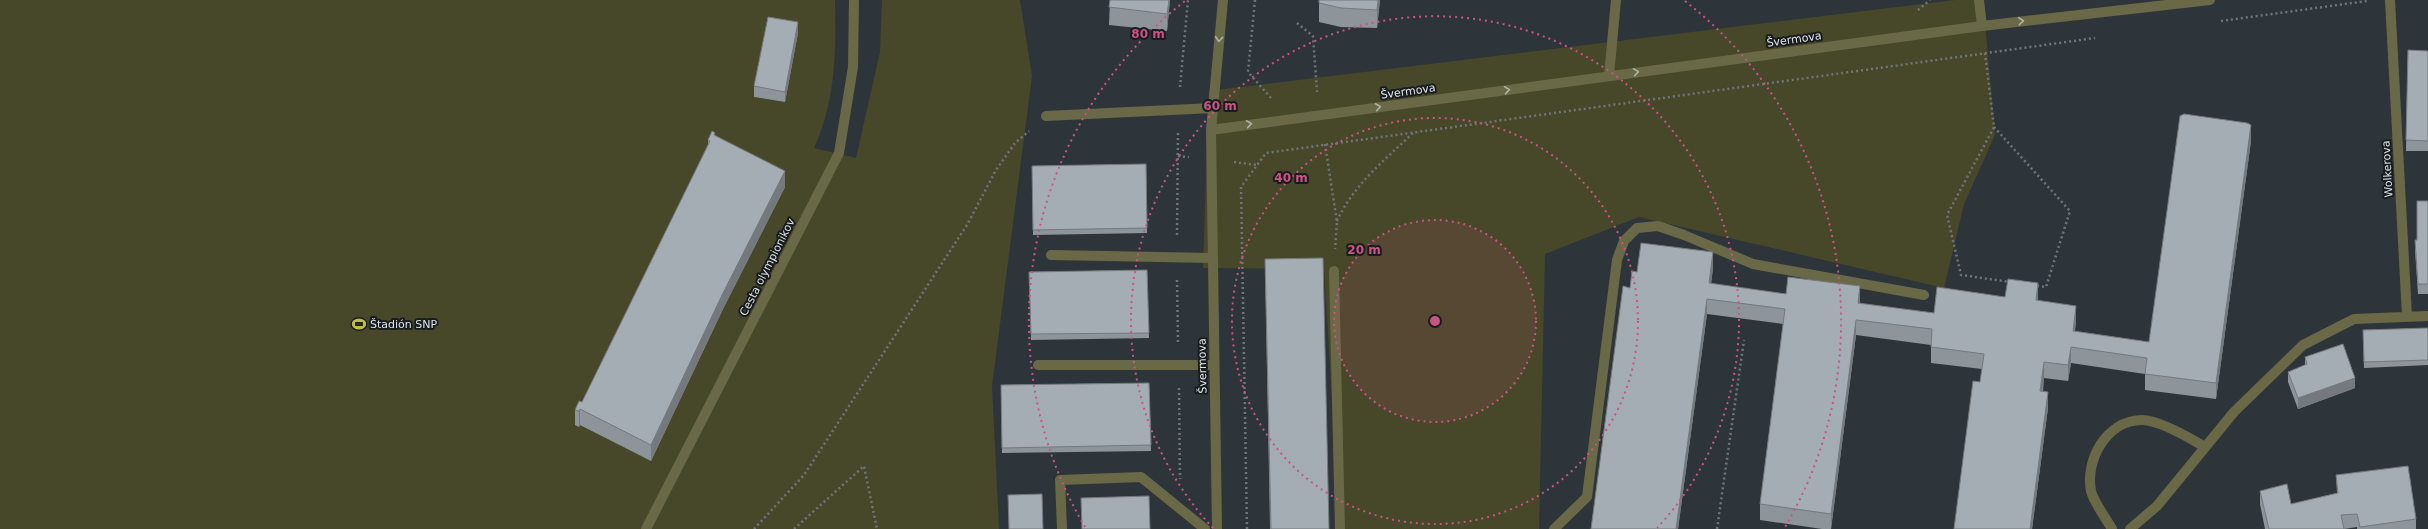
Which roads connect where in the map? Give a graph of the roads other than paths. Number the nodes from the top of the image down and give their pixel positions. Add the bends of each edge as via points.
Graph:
1 (854, 0) edge
2 (1223, 0) edge
3 (1616, 0) edge
4 (1979, 0) edge
5 (2210, 0) edge
6 (2390, 0) edge
7 (1982, 26) junction
8 (1609, 76) junction
9 (1213, 108) junction
10 (1046, 116) road end
11 (1211, 130) junction
12 (1051, 255) dead end
13 (1213, 258) junction
14 (1334, 271) road end
15 (1924, 295) dead end
16 (2407, 316) junction
17 (2428, 316) edge
18 (1038, 365) dead end
19 (1214, 365) junction
20 (2205, 447) junction
21 (646, 529) edge
22 (1062, 529) edge
23 (1205, 529) edge
24 (1217, 529) edge
25 (1340, 529) edge
26 (1554, 529) edge
27 (2112, 529) edge
28 (2130, 529) edge

1 - 21 street, Cesta olympionikov via 853,67 839,153
2 -> 9 street, Švermova
3 - 8 street
4 - 7 street
7 -> 5 street, Švermova
6 - 16 street, Wolkerova
8 -> 7 street, Švermova
11 -> 8 street, Švermova
9 - 10 street
9 - 11 street, Švermova
11 - 13 street, Švermova
12 - 13 street
13 - 19 street, Švermova
14 - 25 street
15 - 26 street via 1753,264 1658,226 1637,228 1624,241 1617,260 1587,497
16 - 17 street
16 - 20 street via 2354,319 2303,345 2234,412
18 - 19 street
19 - 24 street, Švermova
20 - 27 street via 2178,431 2142,419 2122,423 2102,439 2092,465 2092,491
20 - 28 street via 2157,506
22 - 23 street via 1060,480 1142,477

